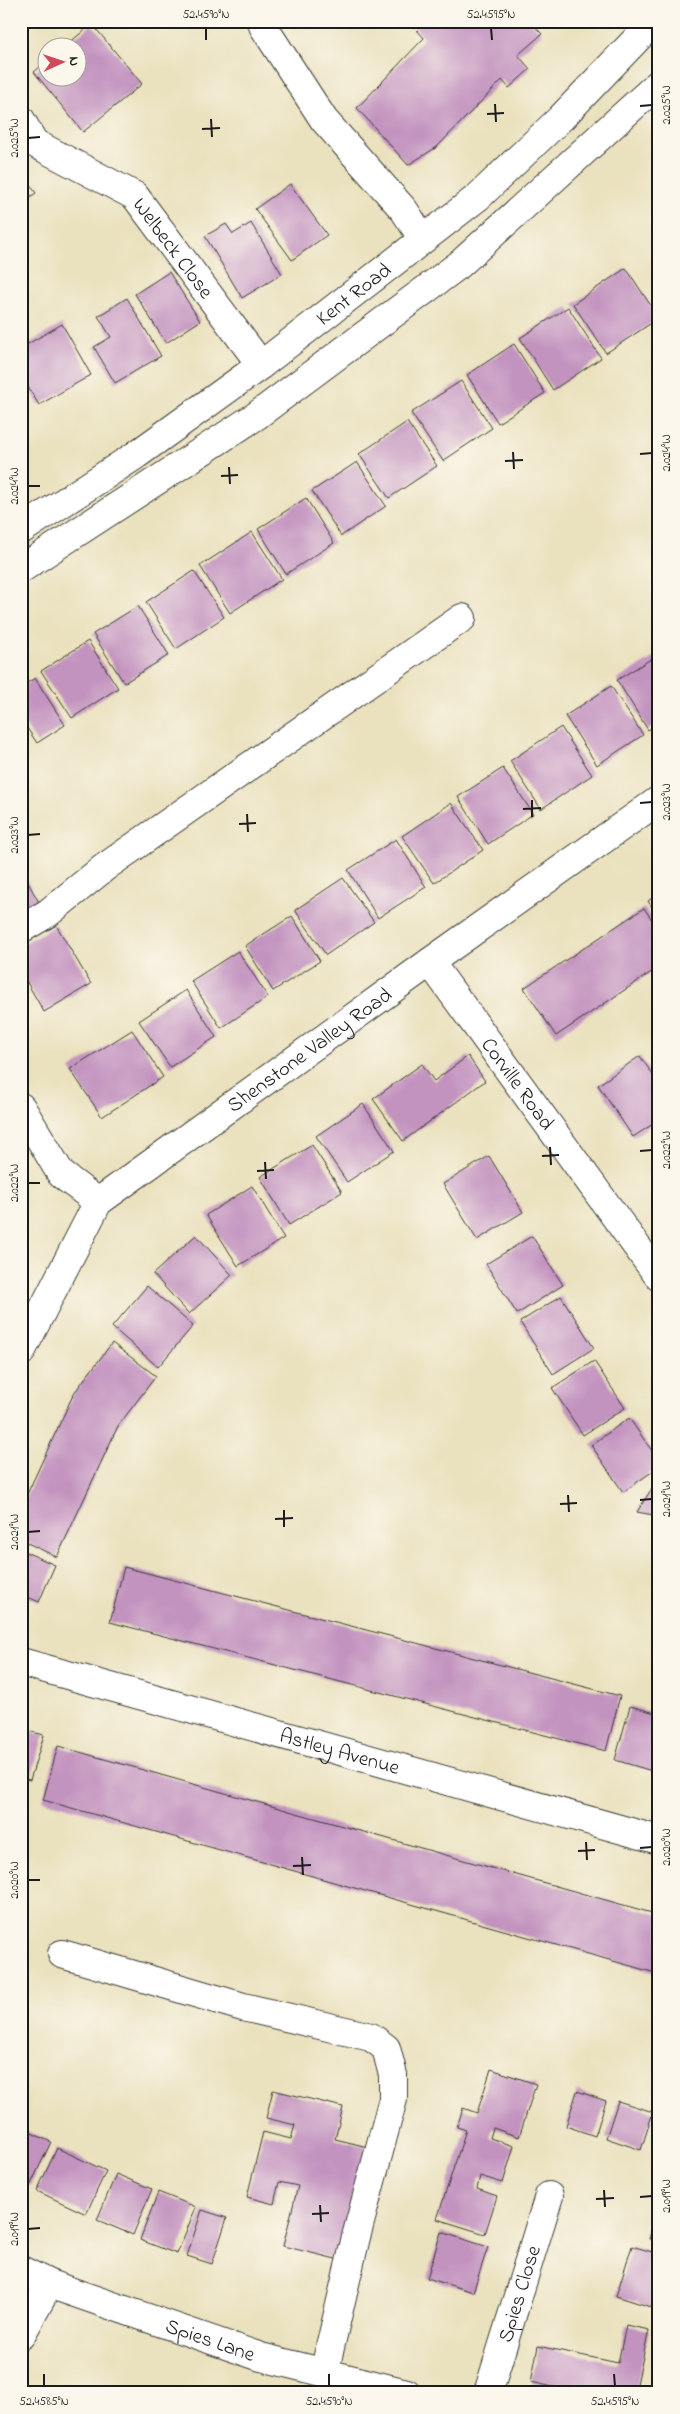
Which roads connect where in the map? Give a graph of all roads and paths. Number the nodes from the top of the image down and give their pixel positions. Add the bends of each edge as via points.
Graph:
1 (263, 21) edge
2 (654, 21) edge
3 (659, 84) edge
4 (21, 120) edge
5 (424, 239) junction
6 (261, 365) junction
7 (21, 530) edge
8 (21, 568) edge
9 (462, 618) dead end
10 (659, 800) edge
11 (21, 930) edge
12 (430, 962) junction
13 (21, 1107) edge
14 (98, 1202) junction
15 (659, 1278) edge
16 (21, 1352) edge
17 (21, 1662) edge
18 (659, 1840) edge
19 (62, 1954) dead end
20 (549, 2196) dead end
21 (21, 2270) edge
22 (49, 2284) junction
23 (21, 2335) edge
24 (324, 2373) junction
25 (407, 2393) edge
26 (488, 2393) edge

1 - 5 street via 263,26 324,120 404,210
2 - 5 street, Kent Road via 541,138 478,197
3 - 8 street, Kent Road via 460,264 256,416
4 - 6 street, Welbeck Close via 34,143 135,196
5 - 6 street, Kent Road
6 - 7 street, Kent Road via 136,455
9 - 11 street via 105,867 48,913
10 - 12 street, Shenstone Valley Road
12 - 14 street, Shenstone Valley Road
12 - 15 street, Corville Road
13 - 14 street via 60,1174
14 - 16 street, Shenstone Valley Road
17 - 18 street, Astley Avenue
19 - 24 street via 243,2007 371,2037 386,2048 393,2075 393,2100
20 - 26 street, Spies Close
21 - 22 street, Spies Lane
22 - 23 street
22 - 24 street, Spies Lane via 261,2357
24 - 25 street, Spies Lane

